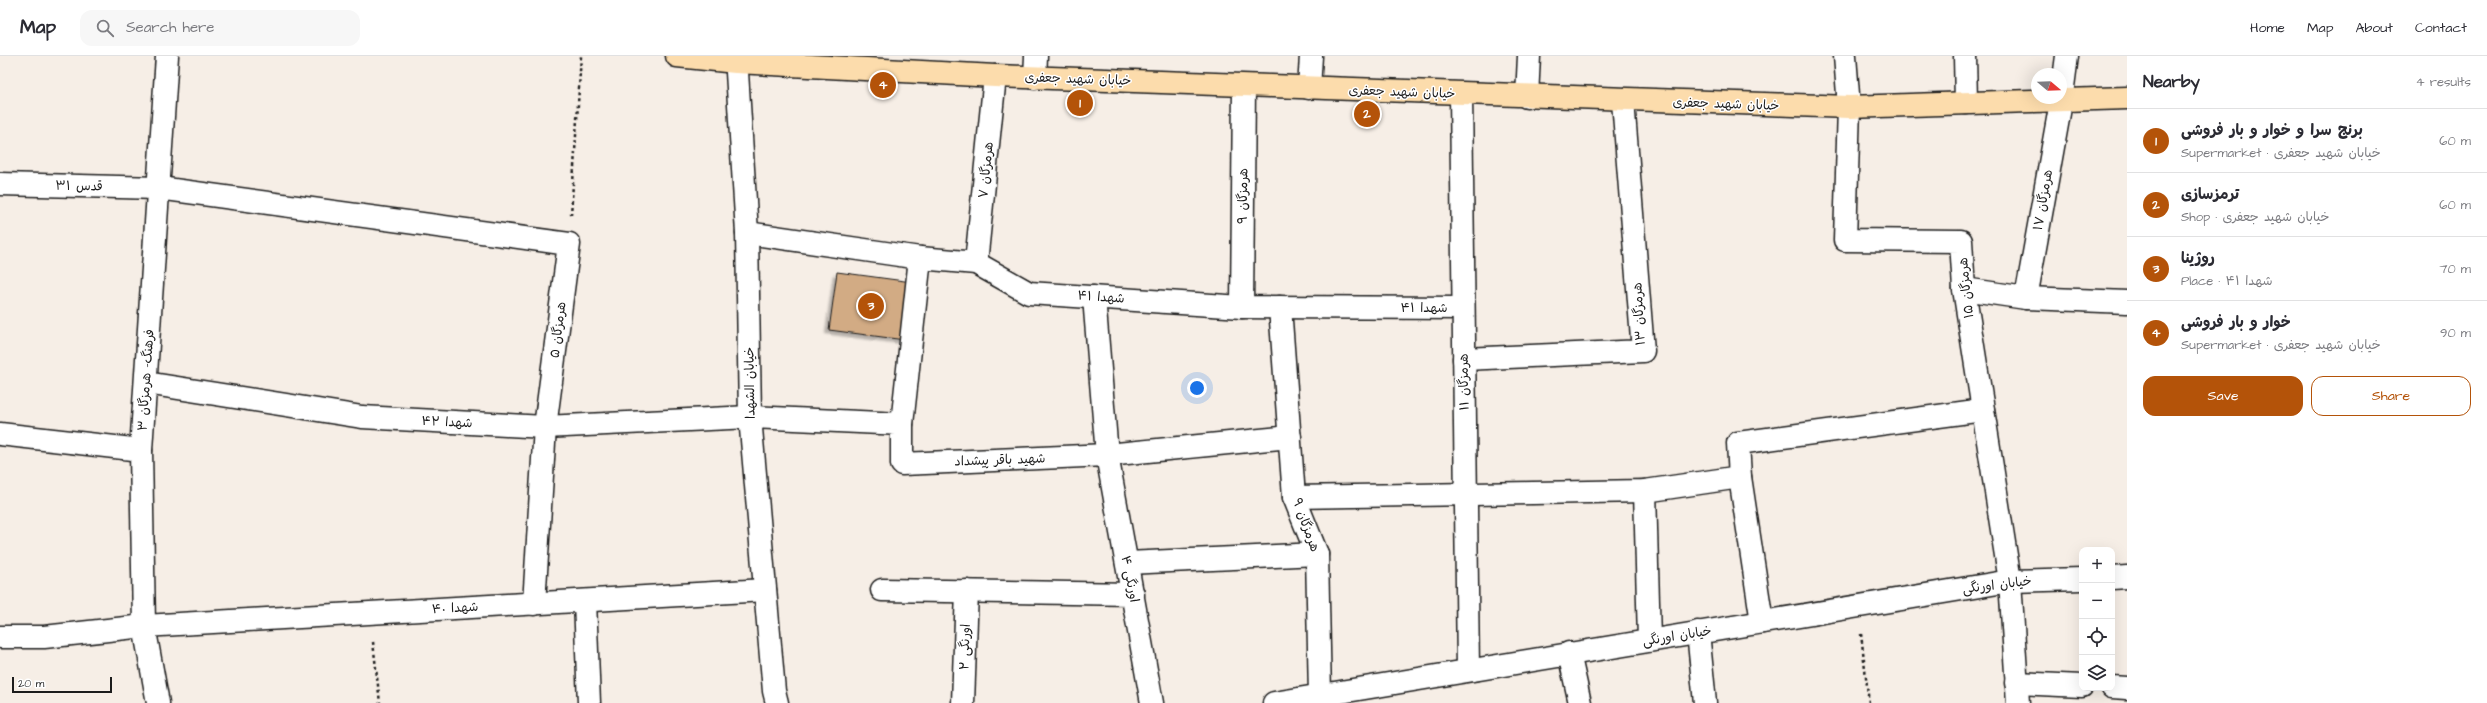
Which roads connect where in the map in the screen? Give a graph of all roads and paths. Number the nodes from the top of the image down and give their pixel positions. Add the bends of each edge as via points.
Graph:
1 (167, 56) edge
2 (581, 56) edge
3 (677, 56) edge
4 (1036, 56) edge
5 (1311, 56) edge
6 (1529, 56) edge
7 (1845, 56) edge
8 (1965, 56) edge
9 (2067, 56) edge
10 (736, 59) edge
11 (2065, 68) edge
12 (995, 76) junction
13 (1035, 78) junction
14 (1244, 86) junction
15 (1309, 88) junction
16 (1461, 94) junction
17 (1527, 97) junction
18 (2127, 98) edge
19 (1623, 100) junction
20 (2031, 102) edge
21 (2067, 102) edge
22 (1966, 103) junction
23 (2061, 104) edge
24 (1850, 108) junction
25 (0, 184) edge
26 (159, 188) junction
27 (747, 233) junction
28 (569, 244) junction
29 (920, 258) junction
30 (976, 263) junction
31 (1964, 289) junction
32 (1094, 297) junction
33 (2026, 298) junction
34 (2127, 302) edge
35 (1242, 307) junction
36 (1280, 307) junction
37 (1463, 308) junction
38 (1464, 358) junction
39 (146, 384) junction
40 (1983, 410) junction
41 (750, 417) junction
42 (902, 424) junction
43 (545, 427) junction
44 (0, 434) edge
45 (1290, 437) junction
46 (141, 450) junction
47 (1108, 455) junction
48 (1740, 477) junction
49 (1645, 491) junction
50 (1466, 494) junction
51 (1294, 497) junction
52 (1317, 554) junction
53 (1127, 563) junction
54 (2127, 577) edge
55 (2115, 578) edge
56 (2079, 579) edge
57 (2010, 581) junction
58 (765, 590) junction
59 (882, 590) dead end
60 (967, 592) junction
61 (1133, 594) junction
62 (585, 601) junction
63 (534, 604) junction
64 (1857, 606) junction
65 (370, 613) junction
66 (1762, 622) junction
67 (144, 626) junction
68 (1698, 632) junction
69 (0, 636) edge
70 (1649, 640) junction
71 (1569, 653) junction
72 (1468, 670) junction
73 (2079, 686) edge
74 (2115, 687) edge
75 (2127, 688) edge
76 (2017, 693) edge
77 (1320, 696) junction
78 (158, 703) edge
79 (380, 703) edge
80 (589, 703) edge
81 (777, 703) edge
82 (963, 703) edge
83 (1152, 703) edge
84 (1275, 703) edge
85 (1580, 703) edge
86 (1705, 703) edge
87 (1869, 703) edge

1 - 26 street, فرهنگ- هرمزگان ۳
2 - 28 path
3 - 10 main road, خیابان شهید جعفری
4 - 13 street
5 - 15 street
6 - 17 street
7 - 24 street
8 - 22 street
9 - 11 street, هرمزگان ۱۷
10 - 12 main road, خیابان شهید جعفری
10 - 27 street, خیابان الشهدا
12 - 13 main road, خیابان شهید جعفری
12 - 30 street, هرمزگان ۷
13 - 14 main road, خیابان شهید جعفری
14 - 15 main road, خیابان شهید جعفری
14 - 35 street, هرمزگان ۹
15 - 16 main road, خیابان شهید جعفری
16 - 17 main road, خیابان شهید جعفری
16 - 37 street, هرمزگان ۱۱
17 - 19 main road, خیابان شهید جعفری
18 - 21 main road, خیابان شهید جعفری
19 - 24 main road, خیابان شهید جعفری
19 - 38 street, هرمزگان ۱۳ via 1643,351
20 - 22 main road, خیابان شهید جعفری
22 - 24 main road, خیابان شهید جعفری
23 - 33 street, هرمزگان ۱۷
24 - 31 street, هرمزگان ۱۵ via 1845,240 1961,241
25 - 26 street, قدس ۳۱
26 - 28 street, قدس ۳۱
26 - 39 street, فرهنگ- هرمزگان ۳
27 - 29 street, شهدا ۴۱
27 - 41 street, خیابان الشهدا
28 - 43 street, هرمزگان ۵
29 - 30 street, شهدا ۴۱
29 - 42 street
30 - 32 street, شهدا ۴۱ via 1029,293
31 - 33 street
31 - 40 street, هرمزگان ۱۵
32 - 35 street, شهدا ۴۱
32 - 47 street, اورنگی ۴
33 - 34 street
35 - 36 street, شهدا ۴۱
36 - 37 street, شهدا ۴۱
36 - 45 street, هرمزگان ۹
37 - 38 street, هرمزگان ۱۱
38 - 50 street, هرمزگان ۱۱
39 - 43 street, شهدا ۴۲ via 362,417
39 - 46 street, فرهنگ- هرمزگان ۳
40 - 48 street via 1738,443
40 - 57 street, هرمزگان ۱۵
41 - 42 street
41 - 43 street, شهدا ۴۲
41 - 58 street, خیابان الشهدا
42 - 47 street, شهید باقر پیشداد via 902,464
43 - 63 street, هرمزگان ۵
44 - 46 street
45 - 47 street, شهید باقر پیشداد
45 - 51 street, هرمزگان ۹
46 - 67 street, فرهنگ- هرمزگان ۳
47 - 53 street, اورنگی ۴
48 - 49 street
48 - 66 street
49 - 50 street
49 - 70 street
50 - 51 street
50 - 72 street, هرمزگان ۱۱
51 - 52 street, هرمزگان ۹
52 - 53 street
52 - 77 street, هرمزگان ۹
53 - 61 street, اورنگی ۴
54 - 55 street
56 - 57 street, خیابان اورنگی
57 - 64 street, خیابان اورنگی
57 - 76 street, هرمزگان ۱۵
58 - 62 street, شهدا ۴۰
58 - 81 street, خیابان الشهدا
59 - 60 street
60 - 61 street
60 - 82 street, اورنگی ۲
61 - 83 street, اورنگی ۴
62 - 63 street, شهدا ۴۰
62 - 80 street
63 - 65 street, شهدا ۴۰
64 - 66 street, خیابان اورنگی
64 - 87 path
65 - 67 street, شهدا ۴۰
65 - 79 path
66 - 68 street, خیابان اورنگی
67 - 69 street, شهدا ۴۰ via 44,637
67 - 78 street, فرهنگ- هرمزگان ۳
68 - 70 street, خیابان اورنگی
68 - 86 street
70 - 71 street, خیابان اورنگی
71 - 72 street, خیابان اورنگی
71 - 85 street
72 - 77 street, خیابان اورنگی
73 - 76 street
74 - 75 street
77 - 84 street, خیابان اورنگی

